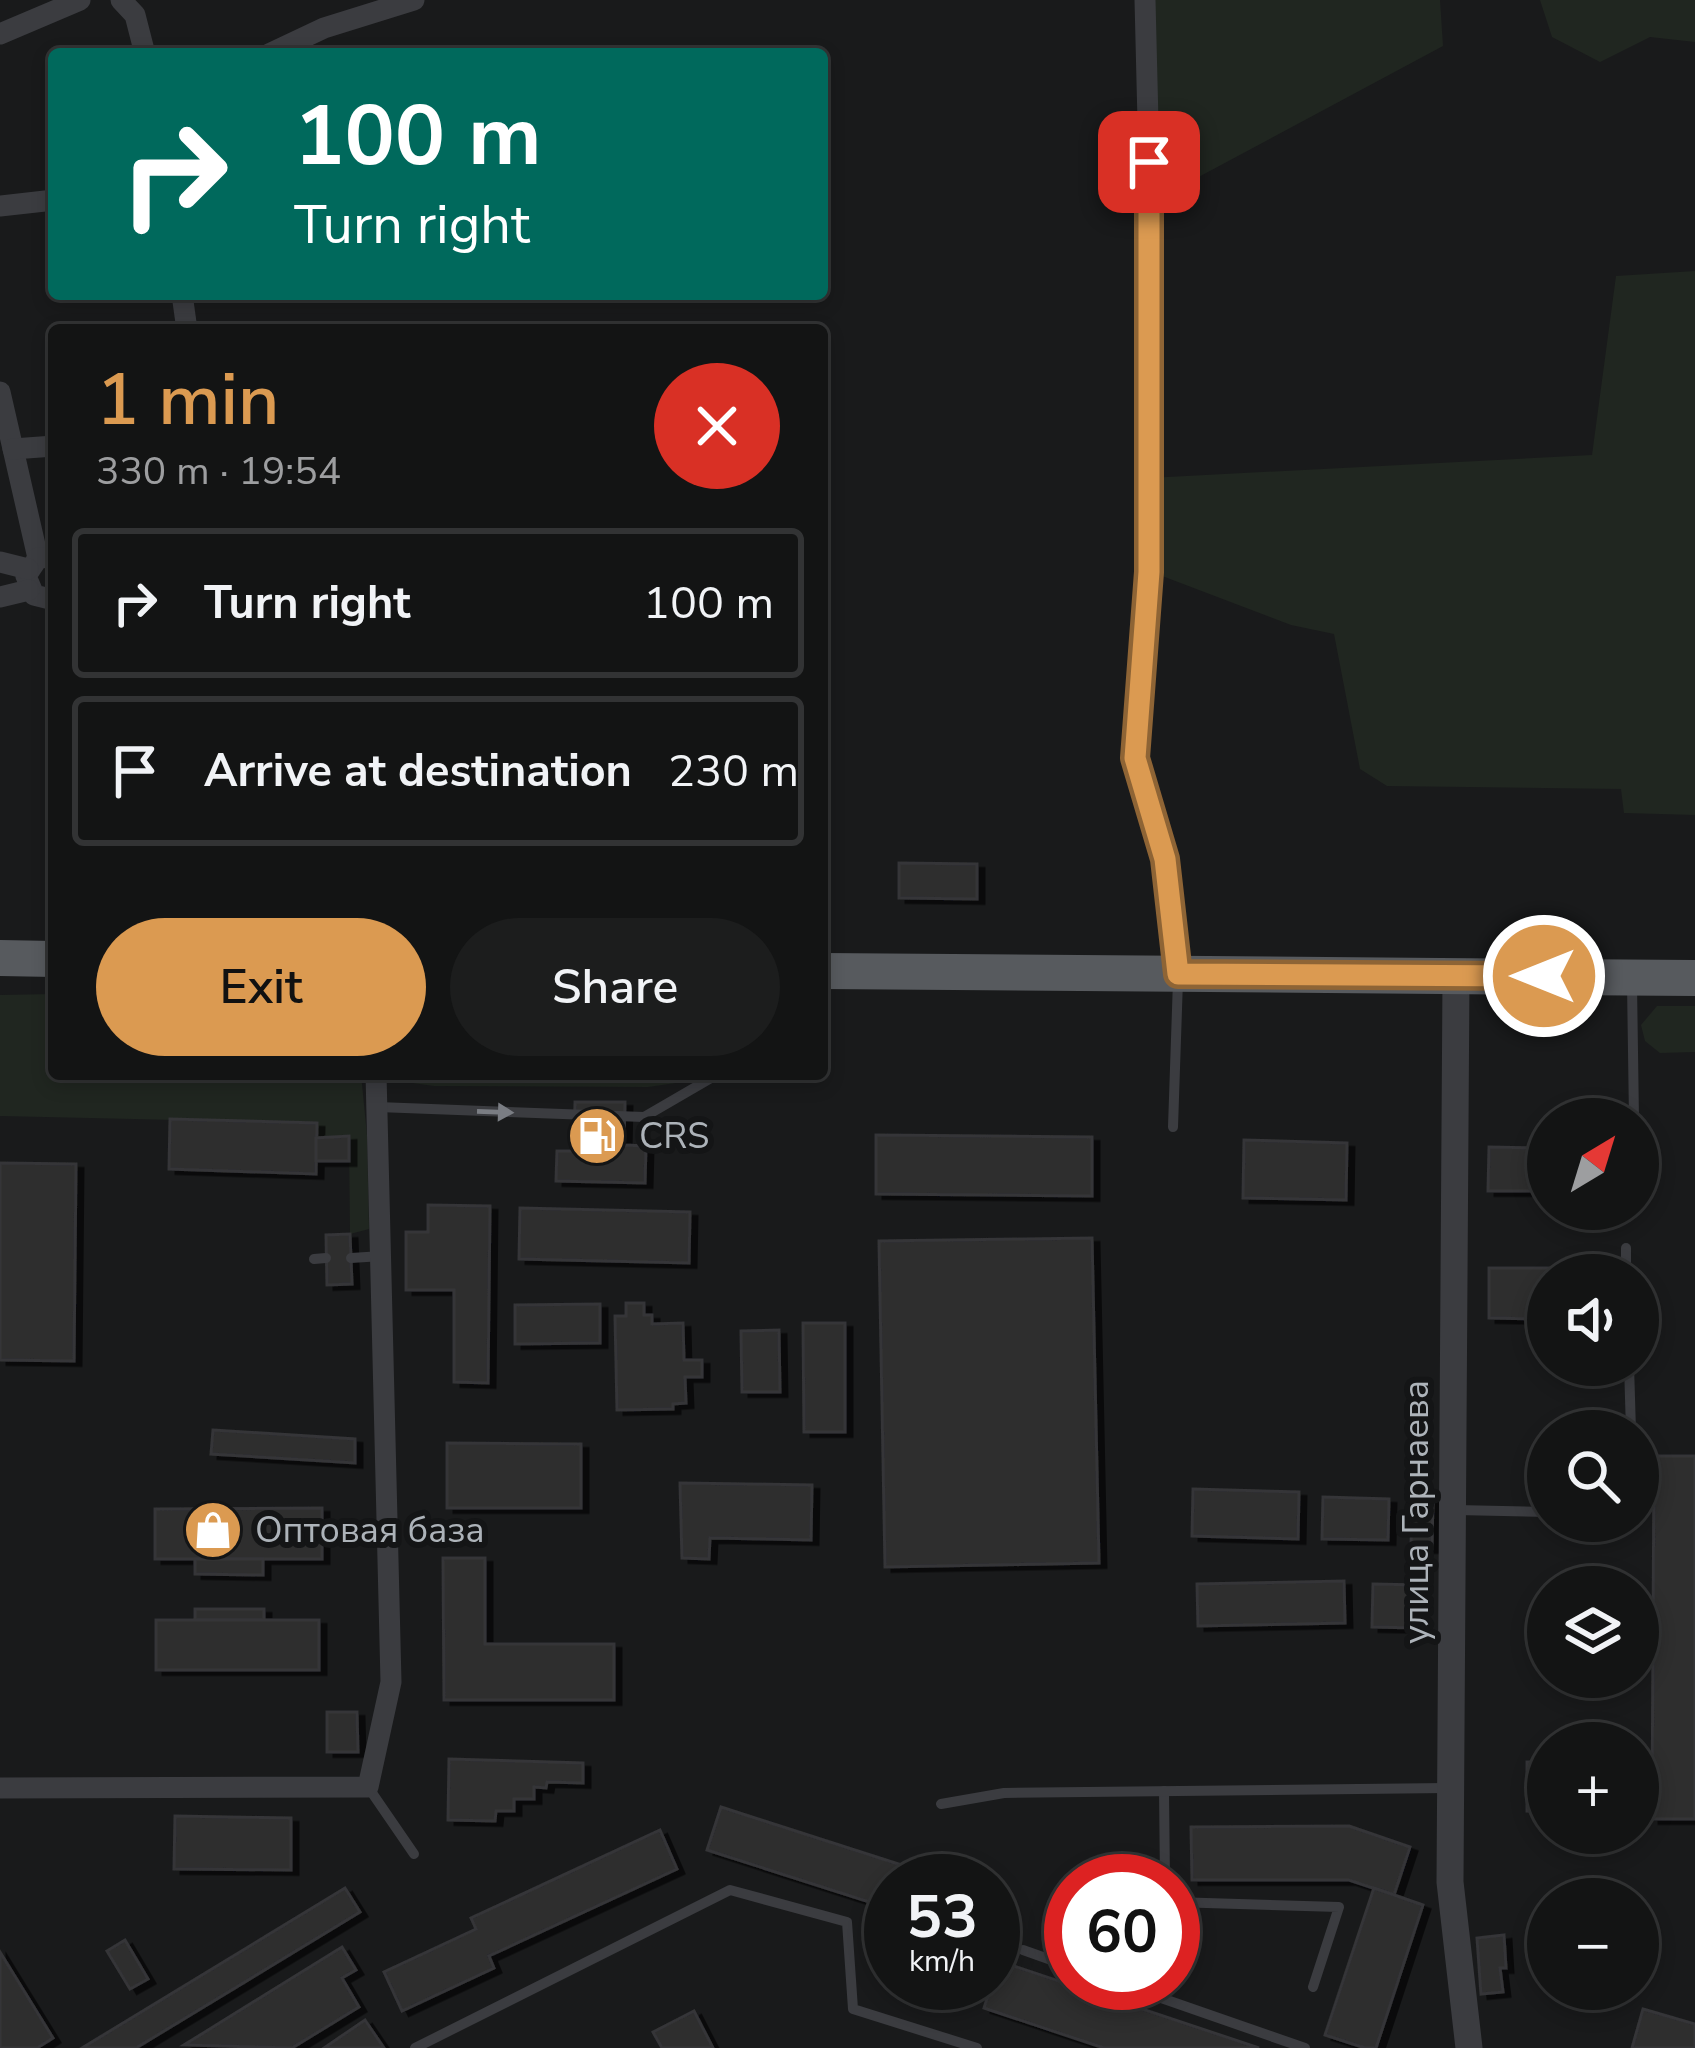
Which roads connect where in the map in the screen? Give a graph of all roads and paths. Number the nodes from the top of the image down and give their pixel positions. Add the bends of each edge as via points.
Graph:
1 (80, 0) edge
2 (121, 0) edge
3 (414, 0) edge
4 (1145, 0) edge
5 (0, 34) edge
6 (143, 48) edge
7 (281, 48) edge
8 (48, 201) edge
9 (0, 206) edge
10 (0, 392) edge
11 (48, 446) edge
12 (13, 449) junction
13 (0, 562) edge
14 (37, 568) edge
15 (0, 598) edge
16 (48, 600) edge
17 (0, 958) edge
18 (48, 959) edge
19 (828, 971) edge
20 (1178, 974) junction
21 (1456, 976) junction
22 (1631, 977) junction
23 (1695, 978) edge
24 (376, 1080) edge
25 (708, 1080) edge
26 (1634, 1098) edge
27 (378, 1107) junction
28 (1173, 1126) dead end
29 (1626, 1248) dead end
30 (1626, 1254) edge
31 (382, 1256) junction
32 (351, 1258) dead end
33 (1452, 1510) junction
34 (1527, 1512) edge
35 (368, 1787) junction
36 (0, 1788) edge
37 (1450, 1788) junction
38 (1164, 1791) junction
39 (941, 1804) dead end
40 (413, 1854) dead end
41 (1165, 1854) edge
42 (1200, 1903) edge
43 (1023, 1950) dead end
44 (1044, 1957) edge
45 (1313, 1987) dead end
46 (1196, 2010) edge
47 (416, 2048) edge
48 (977, 2048) edge
49 (1305, 2048) edge
50 (1469, 2048) edge

1 - 5 street
2 - 6 street via 135,15
3 - 7 street
4 - 20 street via 1149,572 1135,758 1165,859
8 - 9 street
10 - 12 street
11 - 12 street
12 - 14 street
13 - 14 street
14 - 15 street
14 - 16 street via 40,599
17 - 18 main road
19 - 20 main road
20 - 21 main road
20 - 28 lane
21 - 22 main road
21 - 33 street, улица Гарнаева
22 - 23 main road
22 - 26 lane
24 - 27 street
27 -> 25 lane via 644,1118
27 - 31 street
29 - 30 lane
31 - 32 lane
31 - 35 street via 391,1682
33 - 34 lane
33 - 37 street, улица Гарнаева
35 - 36 street
35 - 40 lane
37 - 38 lane
37 - 50 street, улица Гарнаева via 1450,1882
38 - 39 lane via 1004,1793
38 - 41 lane
42 - 45 lane via 1339,1907
43 - 44 lane
46 - 49 lane
47 - 48 lane via 730,1890 847,1922 853,2009

